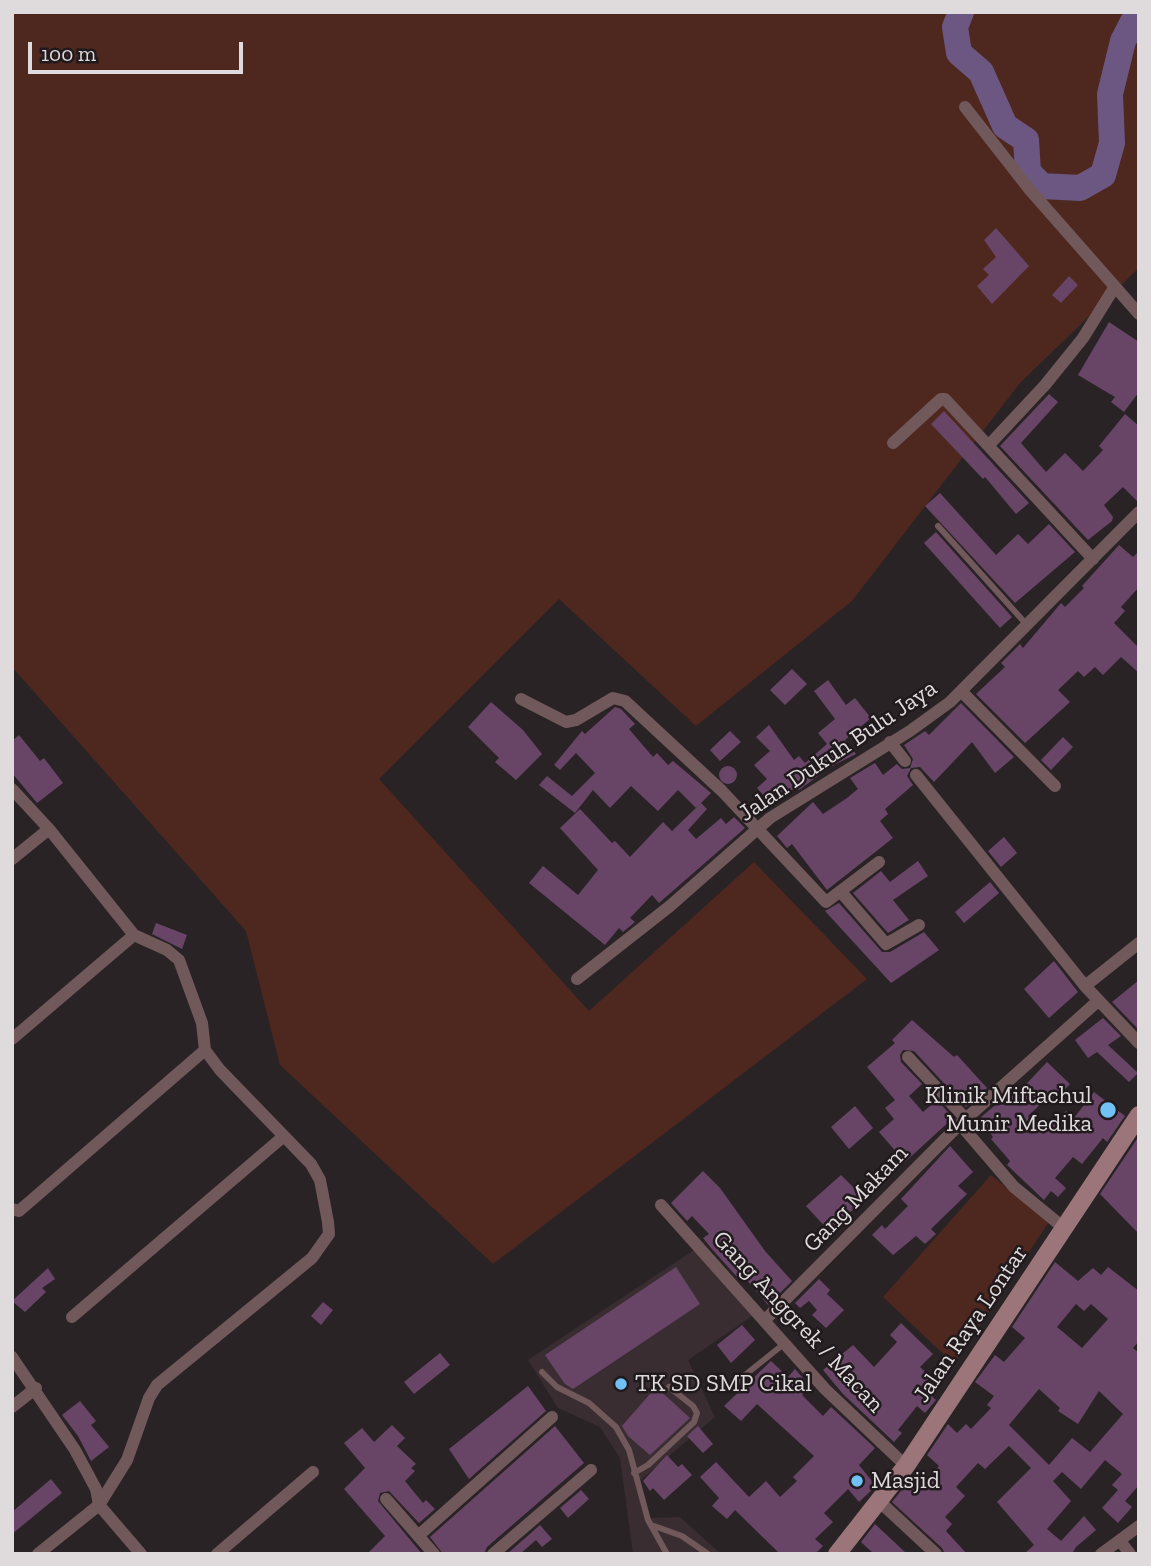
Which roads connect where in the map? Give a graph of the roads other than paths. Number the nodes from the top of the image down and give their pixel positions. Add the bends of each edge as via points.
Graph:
1 (965, 107) dead end
2 (1114, 288) junction
3 (1139, 314) edge
4 (893, 443) dead end
5 (989, 445) junction
6 (1139, 512) edge
7 (938, 526) dead end
8 (1093, 559) junction
9 (1027, 625) junction
10 (961, 691) junction
11 (521, 699) dead end
12 (890, 742) junction
13 (905, 761) dead end
14 (916, 775) dead end
15 (1055, 786) dead end
16 (12, 789) edge
17 (758, 828) junction
18 (49, 829) junction
19 (12, 859) edge
20 (879, 862) dead end
21 (841, 892) junction
22 (919, 925) dead end
23 (134, 935) junction
24 (1139, 943) edge
25 (578, 979) dead end
26 (1085, 986) junction
27 (1098, 1001) junction
28 (12, 1039) edge
29 (1139, 1043) edge
30 (205, 1050) junction
31 (908, 1057) dead end
32 (1139, 1115) edge
33 (963, 1121) junction
34 (284, 1136) junction
35 (662, 1205) dead end
36 (12, 1209) edge
37 (1064, 1228) junction
38 (72, 1317) dead end
39 (766, 1319) junction
40 (786, 1343) junction
41 (12, 1357) edge
42 (542, 1372) dead end
43 (734, 1383) dead end
44 (669, 1387) dead end
45 (36, 1388) junction
46 (12, 1407) edge
47 (552, 1417) dead end
48 (906, 1466) junction
49 (591, 1470) dead end
50 (313, 1472) dead end
51 (635, 1474) junction
52 (386, 1499) dead end
53 (880, 1502) junction
54 (99, 1505) junction
55 (654, 1526) junction
56 (1139, 1526) edge
57 (418, 1536) junction
58 (1121, 1542) junction
59 (38, 1554) edge
60 (141, 1554) edge
61 (217, 1554) edge
62 (434, 1554) edge
63 (493, 1554) edge
64 (667, 1554) edge
65 (708, 1554) edge
66 (837, 1554) edge
67 (936, 1554) edge
68 (1101, 1554) edge
69 (1130, 1554) edge

1 - 2 street
2 - 3 street
2 - 5 street via 1083,338
4 - 5 street via 943,398
5 - 8 street
6 - 8 street, Jalan Dukuh Bulu Jaya
7 - 9 lane
8 - 9 street, Jalan Dukuh Bulu Jaya
9 - 10 street, Jalan Dukuh Bulu Jaya
10 - 12 street, Jalan Dukuh Bulu Jaya via 930,718
10 - 15 street
11 - 17 street via 566,722 613,698 625,701
12 - 13 street
12 - 17 street, Jalan Dukuh Bulu Jaya
14 - 26 street
16 - 18 street
17 - 21 street via 824,901
17 - 25 street, Jalan Dukuh Bulu Jaya
18 - 19 street
18 - 23 street
20 - 21 street
21 - 22 street via 886,944
23 - 28 street
23 - 30 street via 179,960 202,1023
24 - 26 street
26 - 27 street
27 - 29 street
27 - 33 street, Gang Makam
30 - 34 street
30 - 36 street via 19,1210
31 - 33 street
32 - 37 street, Jalan Raya Lontar
33 - 37 street via 1014,1187
33 - 39 street, Gang Makam
34 - 38 street
34 - 54 street via 320,1180 328,1234 312,1258 157,1385 127,1460
35 - 39 street, Gang Anggrek / Macan
37 - 48 street, Jalan Raya Lontar
39 - 40 street, Gang Anggrek / Macan
40 - 43 lane
40 - 48 street, Gang Anggrek / Macan via 825,1389
41 - 45 street
42 - 51 lane via 616,1427
44 - 51 lane via 693,1406 694,1422
45 - 46 street
45 - 54 street via 96,1489
47 - 57 street
48 - 53 street, Jalan Raya Lontar
49 - 63 street
50 - 61 street
51 - 55 lane
52 - 57 street
53 - 66 street, Jalan Raya Lontar
53 - 67 street
54 - 59 street
54 - 60 street
55 - 64 lane via 657,1541
55 - 65 lane via 682,1536
56 - 58 street
57 - 62 street
58 - 68 street
58 - 69 street

